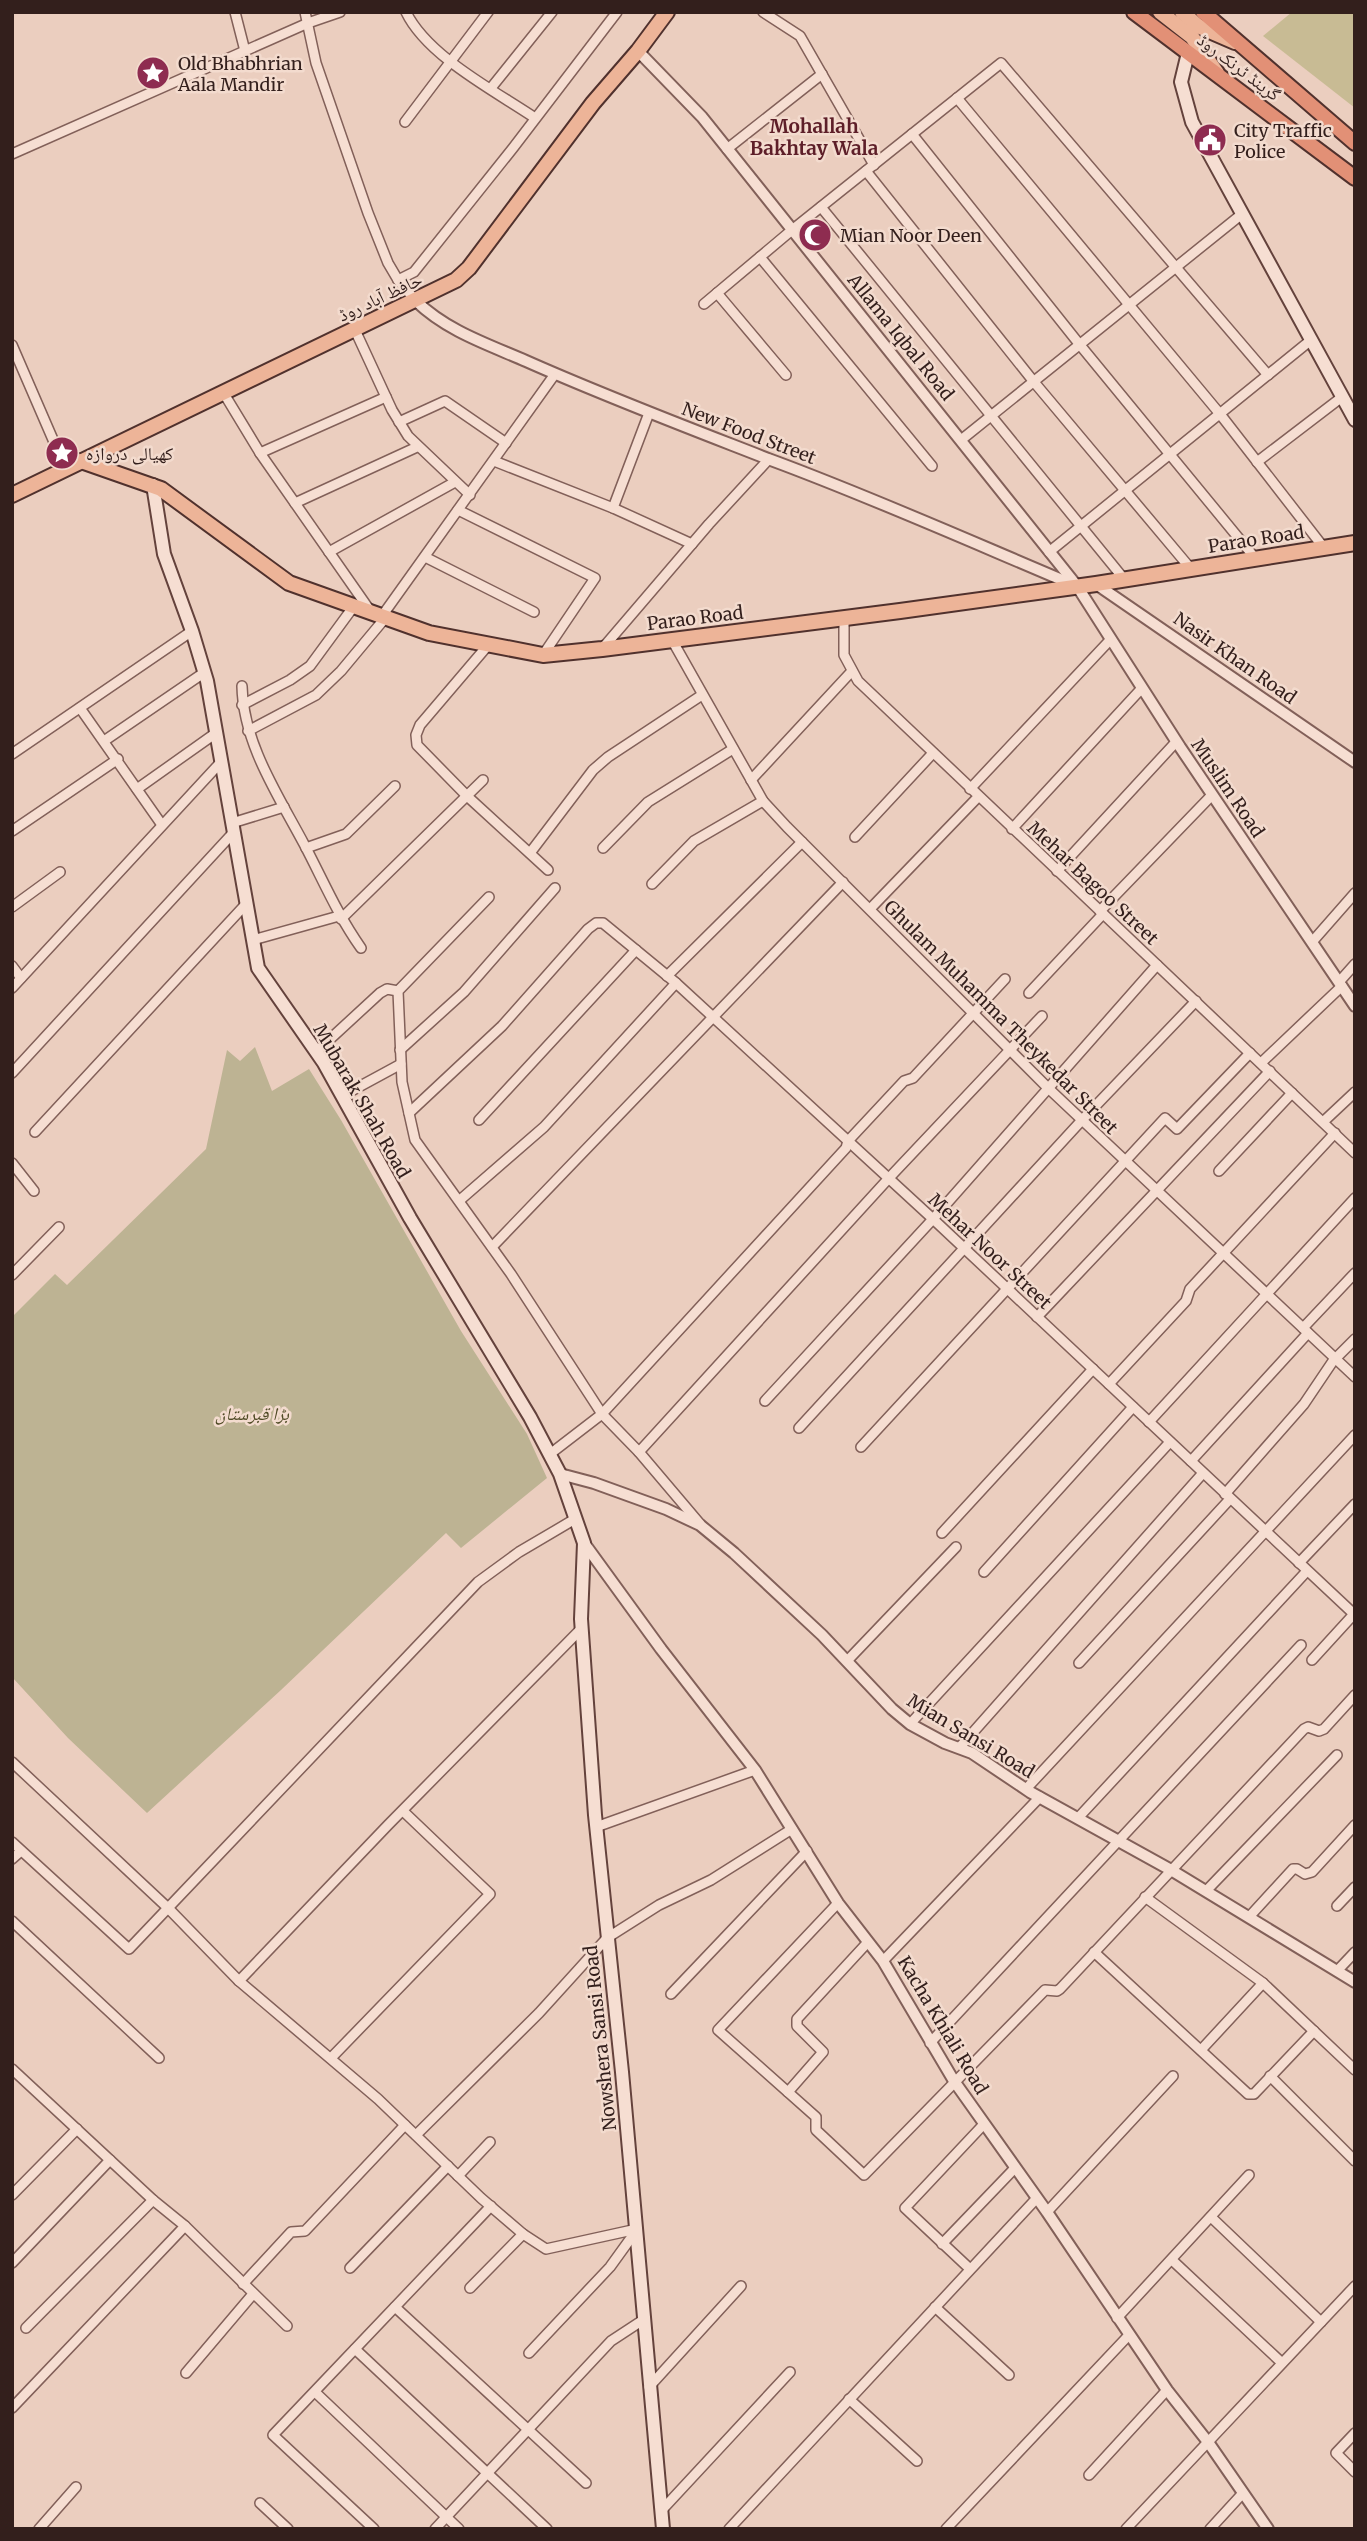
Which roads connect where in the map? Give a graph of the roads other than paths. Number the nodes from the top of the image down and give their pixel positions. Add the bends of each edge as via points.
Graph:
1 (235, 12) edge
2 (305, 12) edge
3 (340, 12) edge
4 (406, 12) edge
5 (488, 12) edge
6 (552, 12) edge
7 (617, 12) edge
8 (667, 12) edge
9 (763, 12) edge
10 (1134, 12) edge
11 (1160, 12) edge
12 (1182, 12) edge
13 (1203, 12) edge
14 (307, 23) junction
15 (1245, 47) junction
16 (245, 51) junction
17 (638, 51) junction
18 (1188, 52) junction
19 (451, 61) junction
20 (821, 74) junction
21 (1220, 77) junction
22 (491, 88) junction
23 (957, 98) junction
24 (535, 117) junction
25 (405, 122) dead end
26 (912, 134) junction
27 (1355, 143) edge
28 (727, 149) junction
29 (12, 154) edge
30 (870, 168) junction
31 (1355, 178) edge
32 (821, 207) junction
33 (1242, 215) junction
34 (792, 230) junction
35 (760, 257) junction
36 (1176, 268) junction
37 (398, 280) junction
38 (717, 293) junction
39 (416, 301) junction
40 (704, 304) dead end
41 (1128, 306) junction
42 (355, 330) junction
43 (1311, 340) junction
44 (12, 345) edge
45 (1080, 345) junction
46 (555, 374) junction
47 (786, 375) dead end
48 (1268, 375) junction
49 (1034, 382) junction
50 (223, 393) junction
51 (386, 397) junction
52 (1342, 397) junction
53 (649, 413) junction
54 (1220, 414) junction
55 (990, 417) junction
56 (1355, 420) edge
57 (399, 422) junction
58 (961, 440) junction
59 (506, 443) junction
60 (417, 447) junction
61 (260, 453) junction
62 (1171, 454) junction
63 (769, 459) junction
64 (494, 461) junction
65 (1257, 462) junction
66 (75, 464) junction
67 (932, 466) dead end
68 (455, 482) junction
69 (153, 485) junction
70 (1125, 490) junction
71 (12, 495) edge
72 (470, 495) junction
73 (295, 503) junction
74 (613, 508) junction
75 (458, 510) junction
76 (1079, 527) junction
77 (1355, 543) edge
78 (692, 544) junction
79 (1324, 548) junction
80 (329, 552) junction
81 (1049, 552) junction
82 (425, 557) junction
83 (1255, 558) junction
84 (1191, 569) junction
85 (1124, 579) junction
86 (1096, 584) junction
87 (1077, 586) junction
88 (354, 606) junction
89 (534, 612) dead end
90 (380, 615) junction
91 (844, 618) junction
92 (192, 631) junction
93 (1111, 639) junction
94 (671, 640) junction
95 (489, 644) junction
96 (601, 649) junction
97 (543, 655) junction
98 (852, 671) junction
99 (205, 672) junction
100 (242, 686) dead end
101 (1142, 688) junction
102 (702, 695) junction
103 (242, 705) junction
104 (80, 708) junction
105 (248, 731) junction
106 (216, 733) junction
107 (104, 741) junction
108 (1176, 742) junction
109 (733, 749) junction
110 (933, 753) junction
111 (12, 754) edge
112 (118, 759) junction
113 (221, 762) junction
114 (1355, 762) edge
115 (483, 780) dead end
116 (751, 780) junction
117 (395, 786) dead end
118 (137, 789) junction
119 (970, 789) junction
120 (1212, 795) junction
121 (467, 796) junction
122 (978, 797) junction
123 (763, 801) junction
124 (284, 807) junction
125 (162, 825) junction
126 (232, 828) junction
127 (1012, 829) junction
128 (12, 831) edge
129 (855, 837) dead end
130 (802, 842) junction
131 (306, 848) junction
132 (603, 848) dead end
133 (530, 853) junction
134 (548, 870) dead end
135 (1057, 871) junction
136 (60, 872) dead end
137 (843, 882) junction
138 (652, 884) dead end
139 (555, 888) dead end
140 (1355, 892) edge
141 (489, 897) dead end
142 (246, 904) junction
143 (12, 907) edge
144 (870, 909) junction
145 (1101, 913) junction
146 (340, 918) junction
147 (253, 940) junction
148 (1312, 942) junction
149 (361, 948) dead end
150 (636, 950) junction
151 (1355, 964) edge
152 (1157, 965) junction
153 (12, 966) edge
154 (667, 976) junction
155 (21, 978) junction
156 (1005, 979) dead end
157 (676, 983) junction
158 (1340, 984) junction
159 (12, 988) edge
160 (398, 991) junction
161 (1029, 993) dead end
162 (1196, 1001) junction
163 (1355, 1006) edge
164 (973, 1013) junction
165 (1042, 1016) dead end
166 (713, 1017) junction
167 (400, 1050) junction
168 (1010, 1051) junction
169 (316, 1052) junction
170 (1250, 1053) junction
171 (1261, 1063) junction
172 (401, 1064) junction
173 (1270, 1071) junction
174 (12, 1073) edge
175 (1047, 1087) junction
176 (1355, 1092) edge
177 (1292, 1093) junction
178 (342, 1096) junction
179 (409, 1113) junction
180 (479, 1120) dead end
181 (1082, 1121) junction
182 (1323, 1122) junction
183 (35, 1132) dead end
184 (1335, 1133) junction
185 (848, 1141) junction
186 (1355, 1153) edge
187 (1125, 1161) junction
188 (12, 1163) edge
189 (1219, 1171) dead end
190 (21, 1174) junction
191 (889, 1178) junction
192 (12, 1180) edge
193 (34, 1191) dead end
194 (1157, 1191) junction
195 (1355, 1198) edge
196 (460, 1200) junction
197 (933, 1219) junction
198 (59, 1227) dead end
199 (492, 1247) junction
200 (964, 1249) junction
201 (1223, 1254) junction
202 (1355, 1273) edge
203 (12, 1275) edge
204 (1006, 1288) junction
205 (1266, 1294) junction
206 (1037, 1317) junction
207 (1306, 1331) junction
208 (1355, 1339) edge
209 (1336, 1359) junction
210 (1093, 1369) junction
211 (1355, 1377) edge
212 (1109, 1384) junction
213 (765, 1401) dead end
214 (1133, 1407) junction
215 (602, 1414) junction
216 (1149, 1422) junction
217 (799, 1428) dead end
218 (1355, 1435) edge
219 (1170, 1442) junction
220 (861, 1447) dead end
221 (639, 1452) junction
222 (550, 1454) junction
223 (1191, 1461) junction
224 (1203, 1473) junction
225 (560, 1474) junction
226 (1228, 1496) junction
227 (1355, 1504) edge
228 (575, 1519) junction
229 (700, 1525) junction
230 (1265, 1531) junction
231 (942, 1533) dead end
232 (584, 1543) junction
233 (956, 1547) dead end
234 (1299, 1563) junction
235 (1307, 1571) junction
236 (984, 1572) dead end
237 (1354, 1614) edge
238 (581, 1629) junction
239 (1301, 1644) dead end
240 (1312, 1660) dead end
241 (847, 1661) junction
242 (1079, 1663) dead end
243 (1355, 1695) edge
244 (910, 1724) junction
245 (960, 1747) junction
246 (1337, 1755) dead end
247 (12, 1762) edge
248 (755, 1770) junction
249 (1026, 1789) junction
250 (1040, 1797) junction
251 (402, 1811) junction
252 (1078, 1818) junction
253 (1355, 1825) edge
254 (596, 1827) junction
255 (792, 1829) junction
256 (1118, 1841) junction
257 (12, 1842) edge
258 (22, 1851) junction
259 (807, 1851) junction
260 (12, 1859) edge
261 (1171, 1870) junction
262 (1355, 1887) edge
263 (1206, 1891) junction
264 (1145, 1897) junction
265 (838, 1903) junction
266 (1337, 1906) dead end
267 (168, 1908) junction
268 (1249, 1917) junction
269 (12, 1921) edge
270 (607, 1938) junction
271 (868, 1942) junction
272 (1094, 1952) junction
273 (1355, 1952) edge
274 (883, 1961) junction
275 (1337, 1971) junction
276 (239, 1980) junction
277 (1263, 1983) junction
278 (1355, 1983) edge
279 (671, 1994) dead end
280 (1314, 2031) junction
281 (930, 2043) junction
282 (1201, 2050) junction
283 (159, 2058) dead end
284 (331, 2058) junction
285 (12, 2069) edge
286 (1355, 2070) edge
287 (1173, 2076) dead end
288 (1270, 2076) junction
289 (954, 2081) junction
290 (788, 2092) junction
291 (405, 2124) junction
292 (984, 2124) junction
293 (77, 2129) junction
294 (416, 2135) junction
295 (491, 2142) dead end
296 (110, 2160) junction
297 (1355, 2161) edge
298 (448, 2166) junction
299 (1015, 2168) junction
300 (1249, 2175) dead end
301 (458, 2176) junction
302 (12, 2195) edge
303 (1036, 2199) junction
304 (153, 2200) junction
305 (491, 2206) junction
306 (1047, 2212) junction
307 (1211, 2217) junction
308 (185, 2226) junction
309 (637, 2229) junction
310 (523, 2234) junction
311 (943, 2244) junction
312 (1172, 2260) junction
313 (12, 2263) edge
314 (350, 2268) dead end
315 (970, 2269) junction
316 (243, 2284) junction
317 (741, 2286) dead end
318 (1355, 2286) edge
319 (470, 2288) dead end
320 (253, 2294) junction
321 (396, 2307) junction
322 (935, 2307) junction
323 (1116, 2318) junction
324 (643, 2319) junction
325 (1321, 2322) junction
326 (287, 2326) dead end
327 (26, 2328) dead end
328 (1129, 2335) junction
329 (355, 2349) junction
330 (529, 2353) dead end
331 (1282, 2363) junction
332 (186, 2372) dead end
333 (790, 2372) dead end
334 (1009, 2375) dead end
335 (649, 2387) junction
336 (1167, 2390) junction
337 (315, 2392) junction
338 (849, 2399) junction
339 (12, 2407) edge
340 (528, 2429) junction
341 (1355, 2434) edge
342 (1208, 2442) junction
343 (917, 2461) dead end
344 (1355, 2472) edge
345 (487, 2473) junction
346 (1089, 2475) dead end
347 (586, 2483) dead end
348 (76, 2487) dead end
349 (1243, 2493) junction
350 (260, 2502) dead end
351 (661, 2511) junction
352 (446, 2517) junction
353 (39, 2529) edge
354 (288, 2529) edge
355 (374, 2529) edge
356 (435, 2529) edge
357 (459, 2529) edge
358 (547, 2529) edge
359 (663, 2529) edge
360 (729, 2529) edge
361 (946, 2529) edge
362 (1126, 2529) edge
363 (1210, 2529) edge
364 (1268, 2529) edge

1 - 16 street
2 - 14 street
3 - 14 street
4 - 19 street via 419,35
5 - 19 street
6 - 22 street
7 - 24 street
8 - 17 main road, حافظ آباد روڈ
9 - 20 street via 800,36
10 - 18 highway, گرینڈ ٹرنک روڈ
11 - 21 main road via 1192,37
12 - 15 main road via 1198,26
13 - 15 highway, گرینڈ ٹرنک روڈ
14 - 16 street
14 - 37 street via 352,169
15 - 27 highway, گرینڈ ٹرنک روڈ
16 - 29 street
17 - 28 street, Allama Iqbal Road
17 - 39 main road, حافظ آباد روڈ via 593,103 469,268
18 - 21 highway, گرینڈ ٹرنک روڈ
18 - 33 main road via 1181,82 1192,122
19 - 22 street
19 - 25 street
20 - 28 street
20 - 30 street
21 - 31 highway, گرینڈ ٹرنک روڈ
22 - 24 street
23 - 26 street
23 - 36 street via 1001,63
23 - 41 street
24 - 37 street via 414,272
26 - 30 street
26 - 45 street
28 - 34 street, Allama Iqbal Road
30 - 32 street
30 - 49 street
32 - 34 street
32 - 55 street
33 - 36 street
33 - 43 main road
34 - 35 street
34 - 58 street, Allama Iqbal Road
35 - 38 street
35 - 67 street
36 - 41 street
36 - 48 street
37 - 39 street
38 - 40 street
38 - 47 street
39 - 42 main road, حافظ آباد روڈ
39 - 46 street, New Food Street via 455,332
41 - 45 street
41 - 54 street
42 - 50 main road, حافظ آباد روڈ
42 - 51 street
43 - 48 street
43 - 52 main road
44 - 66 street via 54,442
45 - 49 street
45 - 62 street
46 - 53 street, New Food Street
46 - 59 street
48 - 54 street
49 - 55 street
49 - 70 street
50 - 61 street
50 - 66 main road, حافظ آباد روڈ
51 - 57 street
51 - 61 street
52 - 56 main road
52 - 65 street
53 - 63 street, New Food Street
53 - 74 street
54 - 62 street
54 - 65 street
55 - 58 street
55 - 76 street
57 - 59 street via 446,401
57 - 60 street
58 - 81 street, Allama Iqbal Road
59 - 64 street
60 - 68 street
60 - 73 street
61 - 73 street
62 - 70 street
62 - 83 street
63 - 78 street
63 - 87 street, New Food Street
64 - 72 street
64 - 74 street
65 - 79 street
66 - 69 main road, Parao Road
66 - 71 main road, حافظ آباد روڈ
68 - 72 street
68 - 80 street
69 - 88 main road, Parao Road via 289,583
69 - 92 main road, Mubarak Shah Road via 164,554
70 - 76 street
70 - 84 street
72 - 75 street
73 - 80 street
74 - 78 street
75 - 82 street
75 - 97 street via 595,578
76 - 81 street
76 - 85 street
77 - 79 main road, Parao Road
78 - 96 street
79 - 83 main road, Parao Road
80 - 90 street
81 - 87 street, Allama Iqbal Road
82 - 89 street
82 - 90 street
83 - 84 main road, Parao Road
84 - 85 main road, Parao Road
85 - 86 main road, Parao Road
86 - 87 main road, Parao Road
86 - 114 street, Nasir Khan Road
87 - 91 main road, Parao Road
87 - 93 street, Muslim Road
88 - 90 main road, Parao Road
88 - 103 street via 310,666
90 - 95 main road, Parao Road via 429,633
90 - 105 street via 341,671 316,695
91 - 94 main road, Parao Road
91 - 98 street, Mehar Bagoo Street via 844,655
92 - 99 main road, Mubarak Shah Road
92 - 104 street
93 - 101 street, Muslim Road
93 - 119 street
94 - 96 main road, Parao Road
94 - 102 street, Ghulam Muhamma Theykedar Street
95 - 97 main road, Parao Road
95 - 121 street via 427,715 416,735 418,745
96 - 97 main road, Parao Road
98 - 110 street, Mehar Bagoo Street
98 - 116 street
99 - 106 main road, Mubarak Shah Road
99 - 107 street
100 - 103 street
101 - 108 street, Muslim Road
101 - 127 street
102 - 109 street, Ghulam Muhamma Theykedar Street
102 - 133 street via 593,770
103 - 105 street
104 - 107 street
104 - 111 street
105 - 124 street
106 - 113 main road, Mubarak Shah Road
106 - 118 street
107 - 112 street
108 - 120 street, Muslim Road
108 - 135 street
109 - 116 street, Ghulam Muhamma Theykedar Street
109 - 132 street via 648,802
110 - 119 street, Mehar Bagoo Street
110 - 129 street
112 - 118 street
112 - 128 street
113 - 125 street
113 - 126 main road, Mubarak Shah Road
115 - 121 street
116 - 123 street, Ghulam Muhamma Theykedar Street
117 - 131 street via 346,834
118 - 125 street
119 - 122 street, Mehar Bagoo Street
120 - 145 street
120 - 148 street, Muslim Road
121 - 133 street
121 - 146 street
122 - 127 street, Mehar Bagoo Street
122 - 144 street
123 - 130 street, Ghulam Muhamma Theykedar Street
123 - 138 street via 694,841
124 - 126 street
124 - 131 street
125 - 155 street
126 - 142 main road, Mubarak Shah Road
126 - 174 street
127 - 135 street, Mehar Bagoo Street
130 - 137 street, Ghulam Muhamma Theykedar Street
130 - 154 street
131 - 146 street
133 - 134 street
135 - 145 street, Mehar Bagoo Street
136 - 143 street
137 - 144 street, Ghulam Muhamma Theykedar Street
137 - 166 street
139 - 167 street via 464,992
140 - 148 street
141 - 160 street
142 - 147 main road, Mubarak Shah Road
142 - 183 street
144 - 164 street, Ghulam Muhamma Theykedar Street
145 - 152 street, Mehar Bagoo Street
145 - 161 street
146 - 147 street
146 - 149 street
147 - 169 main road, Mubarak Shah Road via 258,968
148 - 158 street, Muslim Road
150 - 154 street, Mehar Noor Street
150 - 179 street, Mehar Noor Street via 603,923 596,923 502,1026
150 - 180 street
151 - 158 street
152 - 162 street, Mehar Bagoo Street
152 - 175 street
153 - 155 street
154 - 157 street, Mehar Noor Street
155 - 159 street
156 - 164 street
157 - 166 street, Mehar Noor Street
157 - 196 street via 544,1127
158 - 163 street, Muslim Road
158 - 171 street
160 - 167 street
160 - 169 street via 380,993
162 - 170 street, Mehar Bagoo Street
162 - 181 street
164 - 168 street, Ghulam Muhamma Theykedar Street
164 - 185 street
165 - 168 street
166 - 185 street, Mehar Noor Street
166 - 199 street
167 - 172 street
168 - 175 street, Ghulam Muhamma Theykedar Street
168 - 191 street
169 - 178 main road, Mubarak Shah Road
170 - 171 street, Mehar Bagoo Street
170 - 187 street via 1177,1129 1165,1118
171 - 173 street, Mehar Bagoo Street
172 - 178 street
172 - 179 street
173 - 177 street, Mehar Bagoo Street
173 - 194 street
175 - 181 street, Ghulam Muhamma Theykedar Street
175 - 197 street
176 - 182 street
177 - 182 street, Mehar Bagoo Street
177 - 189 street
178 - 222 main road, Mubarak Shah Road
179 - 196 street via 415,1140
181 - 187 street, Ghulam Muhamma Theykedar Street
181 - 200 street
182 - 184 street, Mehar Bagoo Street
184 - 186 street, Mehar Bagoo Street
184 - 201 street
185 - 191 street, Mehar Noor Street
185 - 215 street
187 - 194 street, Ghulam Muhamma Theykedar Street
187 - 204 street
188 - 190 street
190 - 192 street
190 - 193 street
191 - 197 street, Mehar Noor Street
191 - 221 street
194 - 201 street, Ghulam Muhamma Theykedar Street
194 - 206 street
195 - 205 street
196 - 199 street
197 - 200 street, Mehar Noor Street
197 - 213 street
198 - 203 street
199 - 215 street
200 - 204 street, Mehar Noor Street
200 - 217 street
201 - 205 street, Ghulam Muhamma Theykedar Street
201 - 212 street
202 - 207 street
204 - 206 street, Mehar Noor Street
204 - 220 street
205 - 207 street, Ghulam Muhamma Theykedar Street
205 - 216 street
206 - 210 street, Mehar Noor Street
207 - 209 street, Ghulam Muhamma Theykedar Street
207 - 223 street
208 - 209 street
209 - 211 street, Ghulam Muhamma Theykedar Street
209 - 226 street
210 - 212 street, Mehar Noor Street
210 - 231 street
212 - 214 street, Mehar Noor Street
214 - 216 street, Mehar Noor Street
214 - 236 street
215 - 221 street
215 - 222 street
216 - 219 street, Mehar Noor Street
218 - 230 street
219 - 223 street, Mehar Noor Street
219 - 244 street
221 - 229 street
222 - 225 main road, Mubarak Shah Road
223 - 224 street, Mehar Noor Street
224 - 226 street, Mehar Noor Street
224 - 245 street
225 - 228 main road, Mubarak Shah Road
225 - 229 street, Mian Sansi Road
226 - 230 street, Mehar Noor Street
226 - 242 street
227 - 234 street
228 - 232 main road, Mubarak Shah Road
228 - 267 street via 478,1582
229 - 241 street, Mian Sansi Road
230 - 234 street, Mehar Noor Street
230 - 249 street
232 - 238 main road, Nowshera Sansi Road
232 - 248 street, Kacha Khiali Road
233 - 241 street
234 - 235 street, Mehar Noor Street
235 - 237 street, Mehar Noor Street
235 - 252 street
237 - 240 street
238 - 251 street
238 - 254 main road, Nowshera Sansi Road
239 - 256 street
241 - 244 street, Mian Sansi Road
243 - 261 street via 1324,1729 1304,1729
244 - 245 street, Mian Sansi Road
245 - 249 street, Mian Sansi Road
246 - 263 street
247 - 267 street
248 - 254 street
248 - 255 street, Kacha Khiali Road
249 - 250 street, Mian Sansi Road
250 - 252 street, Mian Sansi Road
250 - 274 street
251 - 276 street
251 - 284 street via 490,1894
252 - 256 street, Mian Sansi Road
253 - 268 street via 1312,1872 1293,1869
254 - 270 main road, Nowshera Sansi Road
255 - 259 street, Kacha Khiali Road
255 - 270 street
256 - 261 street, Mian Sansi Road
256 - 281 street
257 - 258 street
258 - 260 street
258 - 267 street via 129,1950
259 - 265 street, Kacha Khiali Road
259 - 279 street
261 - 263 street, Mian Sansi Road
261 - 264 street
262 - 266 street
263 - 268 street, Mian Sansi Road
264 - 272 street
264 - 277 street
265 - 271 street, Kacha Khiali Road
265 - 290 street via 718,2029
267 - 276 street
268 - 275 street, Mian Sansi Road
269 - 283 street
270 - 294 street via 539,2014
270 - 309 main road, Nowshera Sansi Road
271 - 274 street, Kacha Khiali Road
271 - 290 street via 797,2019 797,2026 823,2052
272 - 282 street
272 - 289 street via 1060,1989 1045,1990
273 - 275 street
274 - 281 street, Kacha Khiali Road
275 - 278 street, Mian Sansi Road
276 - 284 street
277 - 280 street
277 - 282 street
280 - 286 street
280 - 288 street
281 - 289 street, Kacha Khiali Road
282 - 288 street via 1248,2094 1254,2094
284 - 291 street
285 - 293 street
287 - 306 street
288 - 297 street
289 - 290 street via 864,2175 816,2130 816,2117
289 - 292 street, Kacha Khiali Road
291 - 294 street
291 - 316 street via 305,2231 291,2232
292 - 299 street, Kacha Khiali Road
292 - 311 street via 905,2208
293 - 296 street
293 - 302 street
294 - 298 street
295 - 301 street
296 - 304 street
296 - 313 street
298 - 301 street
298 - 314 street
299 - 303 street, Kacha Khiali Road
299 - 311 street
300 - 307 street
301 - 305 street
303 - 306 street, Kacha Khiali Road
303 - 315 street
304 - 308 street
304 - 327 street
305 - 310 street
305 - 321 street
306 - 323 street, Kacha Khiali Road
307 - 312 street
307 - 325 street
308 - 316 street
308 - 339 street
309 - 310 street via 546,2249
309 - 324 main road, Nowshera Sansi Road
309 - 330 street via 610,2267
310 - 319 street
311 - 315 street
312 - 323 street
312 - 331 street
315 - 322 street
316 - 320 street
317 - 335 street
318 - 325 street
320 - 326 street
320 - 332 street
321 - 329 street
321 - 340 street
322 - 334 street
322 - 338 street
323 - 328 street, Kacha Khiali Road
324 - 335 main road, Nowshera Sansi Road
324 - 340 street via 611,2341
325 - 331 street
328 - 336 street, Kacha Khiali Road
328 - 361 street
329 - 337 street
329 - 345 street
331 - 342 street
333 - 351 street
335 - 351 main road, Nowshera Sansi Road
336 - 342 street, Kacha Khiali Road
336 - 346 street
337 - 352 street
337 - 355 street via 273,2435
338 - 343 street
338 - 360 street
340 - 345 street
340 - 347 street
341 - 344 street via 1336,2454
342 - 349 street, Kacha Khiali Road
342 - 362 street
345 - 352 street
345 - 358 street
348 - 353 street
349 - 363 street
349 - 364 street, Kacha Khiali Road
350 - 354 street
351 - 359 main road, Nowshera Sansi Road
352 - 356 street
352 - 357 street

